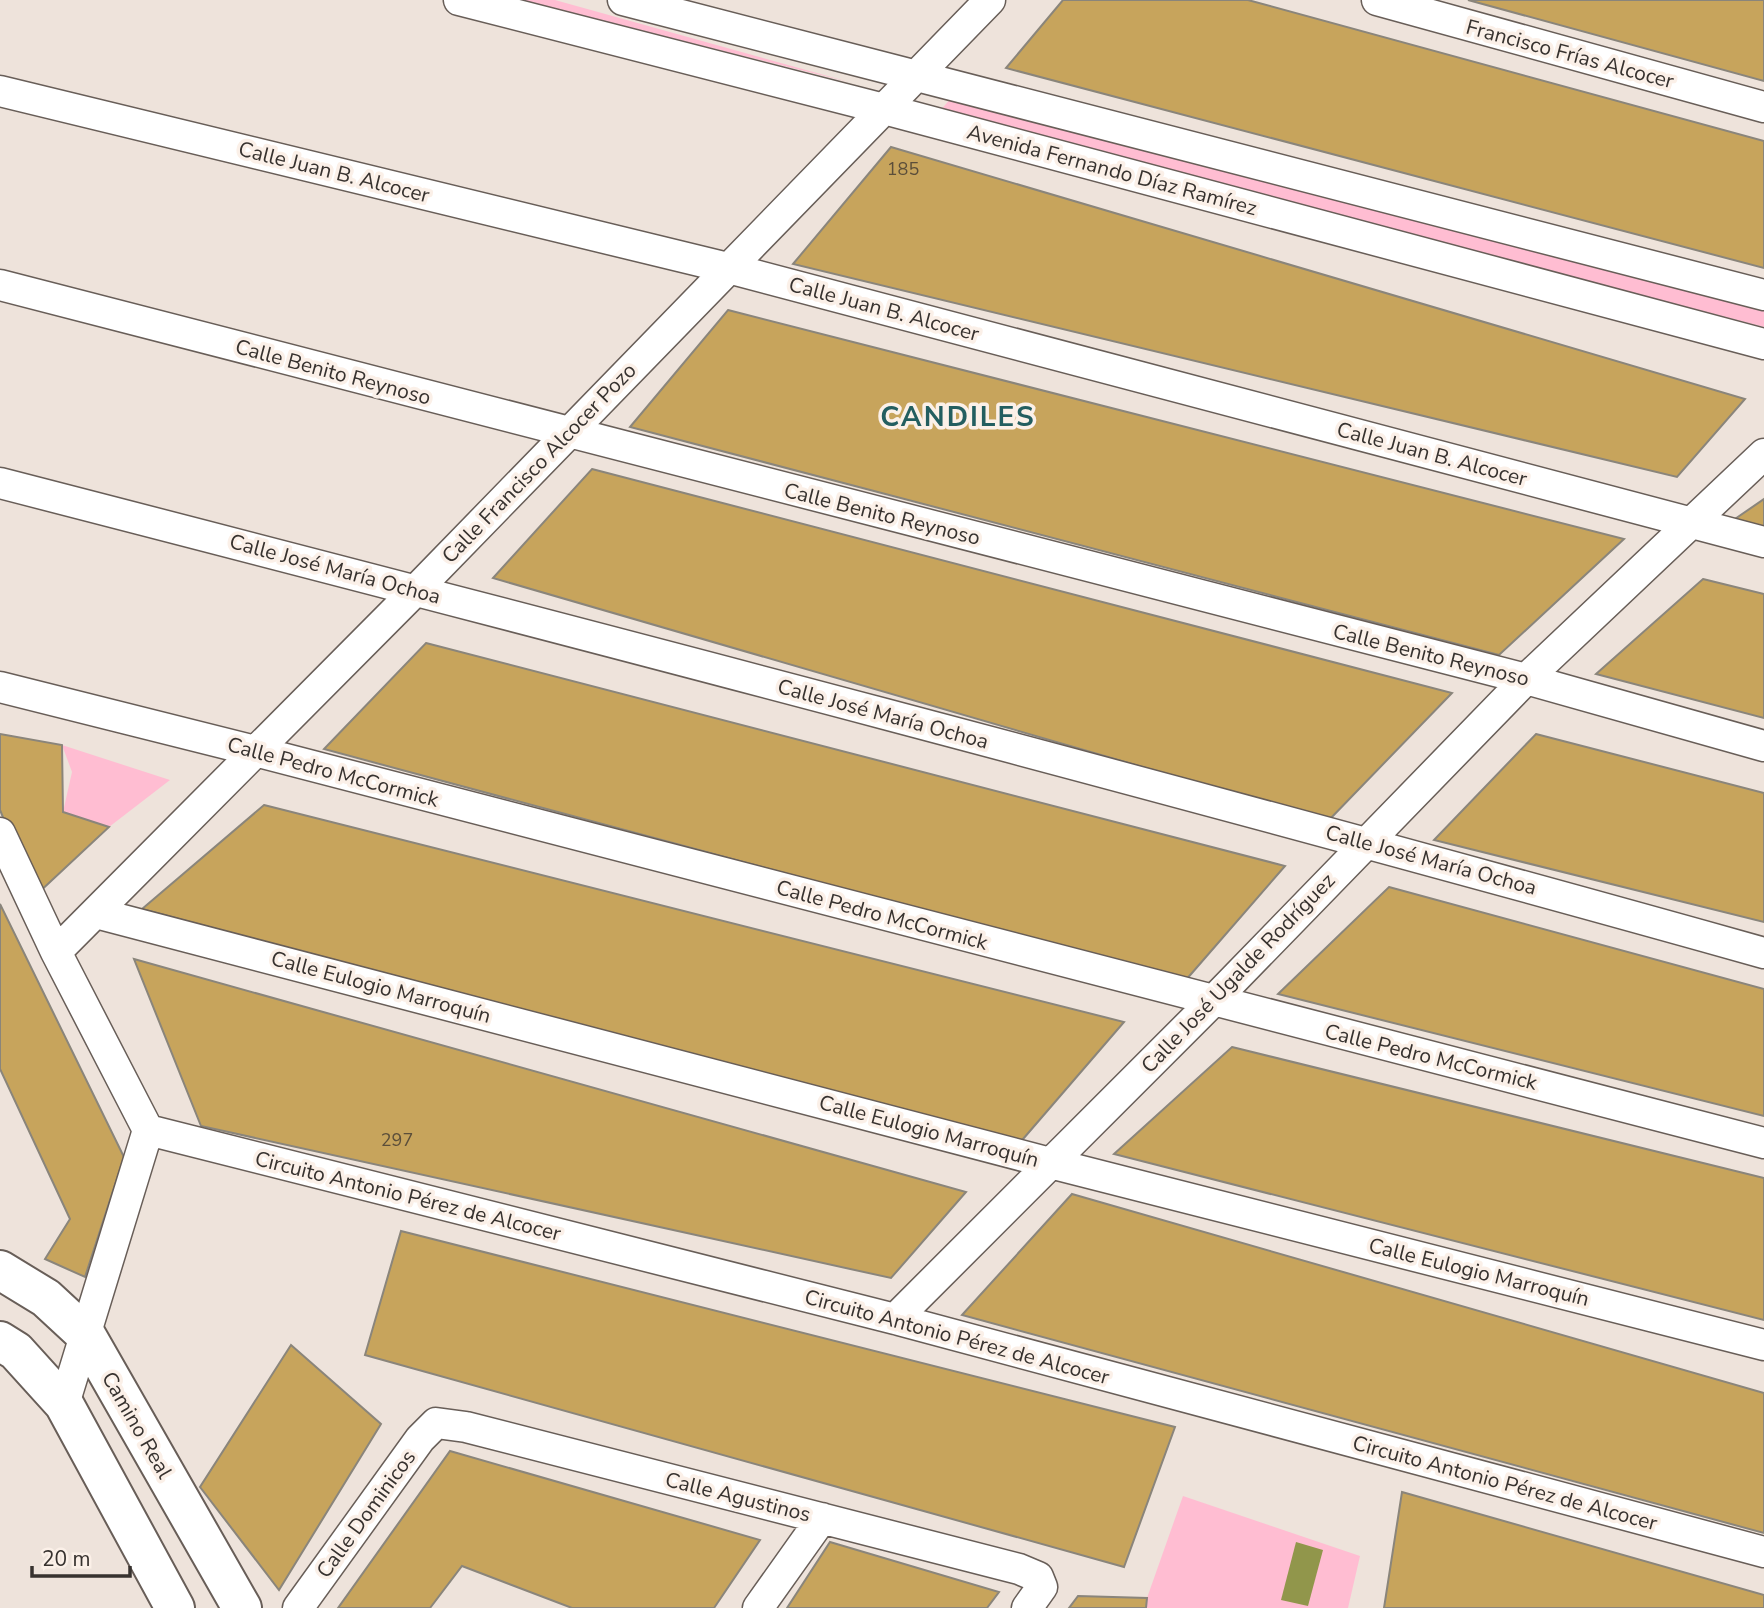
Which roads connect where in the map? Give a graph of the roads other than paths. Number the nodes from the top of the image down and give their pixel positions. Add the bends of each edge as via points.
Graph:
1 (459, 0) edge
2 (624, 0) edge
3 (990, 0) edge
4 (1377, 0) edge
5 (915, 76) junction
6 (0, 91) edge
7 (1764, 107) edge
8 (884, 109) junction
9 (728, 268) junction
10 (0, 285) edge
11 (1764, 295) edge
12 (1764, 344) edge
13 (568, 433) junction
14 (1764, 454) edge
15 (0, 483) edge
16 (1693, 523) junction
17 (1764, 542) edge
18 (416, 590) junction
19 (1526, 679) junction
20 (0, 687) edge
21 (1764, 746) edge
22 (255, 751) junction
23 (0, 833) edge
24 (1367, 842) junction
25 (96, 913) junction
26 (56, 952) junction
27 (1764, 953) edge
28 (1213, 1001) junction
29 (148, 1130) junction
30 (1764, 1143) edge
31 (1050, 1163) junction
32 (0, 1270) edge
33 (895, 1319) junction
34 (86, 1335) junction
35 (0, 1341) edge
36 (1764, 1345) edge
37 (64, 1404) junction
38 (436, 1423) joint
39 (822, 1518) junction
40 (1764, 1552) edge
41 (175, 1608) edge
42 (242, 1608) edge
43 (298, 1608) edge
44 (758, 1608) edge
45 (1027, 1608) edge

1 - 8 street, Avenida Fernando Díaz Ramírez
2 - 5 street, Avenida Fernando Díaz Ramírez
3 - 5 street, Calle Francisco Alcocer Pozo
4 - 7 street, Francisco Frías Alcocer
5 - 8 street, Calle Francisco Alcocer Pozo
5 - 11 street, Avenida Fernando Díaz Ramírez
6 - 9 street, Calle Juan B. Alcocer
8 - 9 street, Calle Francisco Alcocer Pozo
8 - 12 street, Avenida Fernando Díaz Ramírez
9 - 13 street, Calle Francisco Alcocer Pozo
9 - 16 street, Calle Juan B. Alcocer
10 - 13 street, Calle Benito Reynoso
13 - 18 street, Calle Francisco Alcocer Pozo
13 - 19 street, Calle Benito Reynoso
14 - 16 street, Calle José Ugalde Rodríguez
15 - 18 street, Calle José María Ochoa
16 - 17 street, Calle Juan B. Alcocer
16 - 19 street, Calle José Ugalde Rodríguez
18 - 22 street, Calle Francisco Alcocer Pozo
18 - 24 street, Calle José María Ochoa
19 - 21 street, Calle Benito Reynoso
19 - 24 street, Calle José Ugalde Rodríguez
20 - 22 street, Calle Pedro McCormick
22 - 25 street, Calle Francisco Alcocer Pozo
22 - 28 street, Calle Pedro McCormick
23 - 26 street
24 - 27 street, Calle José María Ochoa
24 - 28 street, Calle José Ugalde Rodríguez
25 - 26 street, Calle Francisco Alcocer Pozo
25 - 31 street, Calle Eulogio Marroquín
26 - 29 street
28 - 30 street, Calle Pedro McCormick
28 - 31 street, Calle José Ugalde Rodríguez
29 - 33 street, Circuito Antonio Pérez de Alcocer
29 - 34 street
31 - 33 street, Calle José Ugalde Rodríguez
31 - 36 street, Calle Eulogio Marroquín
32 - 34 street, Camino Real via 46,1298
33 - 40 street, Circuito Antonio Pérez de Alcocer
34 - 37 street
34 - 42 street, Camino Real
35 - 37 street
37 - 41 street
38 - 39 street, Calle Agustinos
38 - 43 street, Calle Dominicos
39 - 44 street
39 - 45 street, Calle Agustinos via 1038,1577 1042,1587

